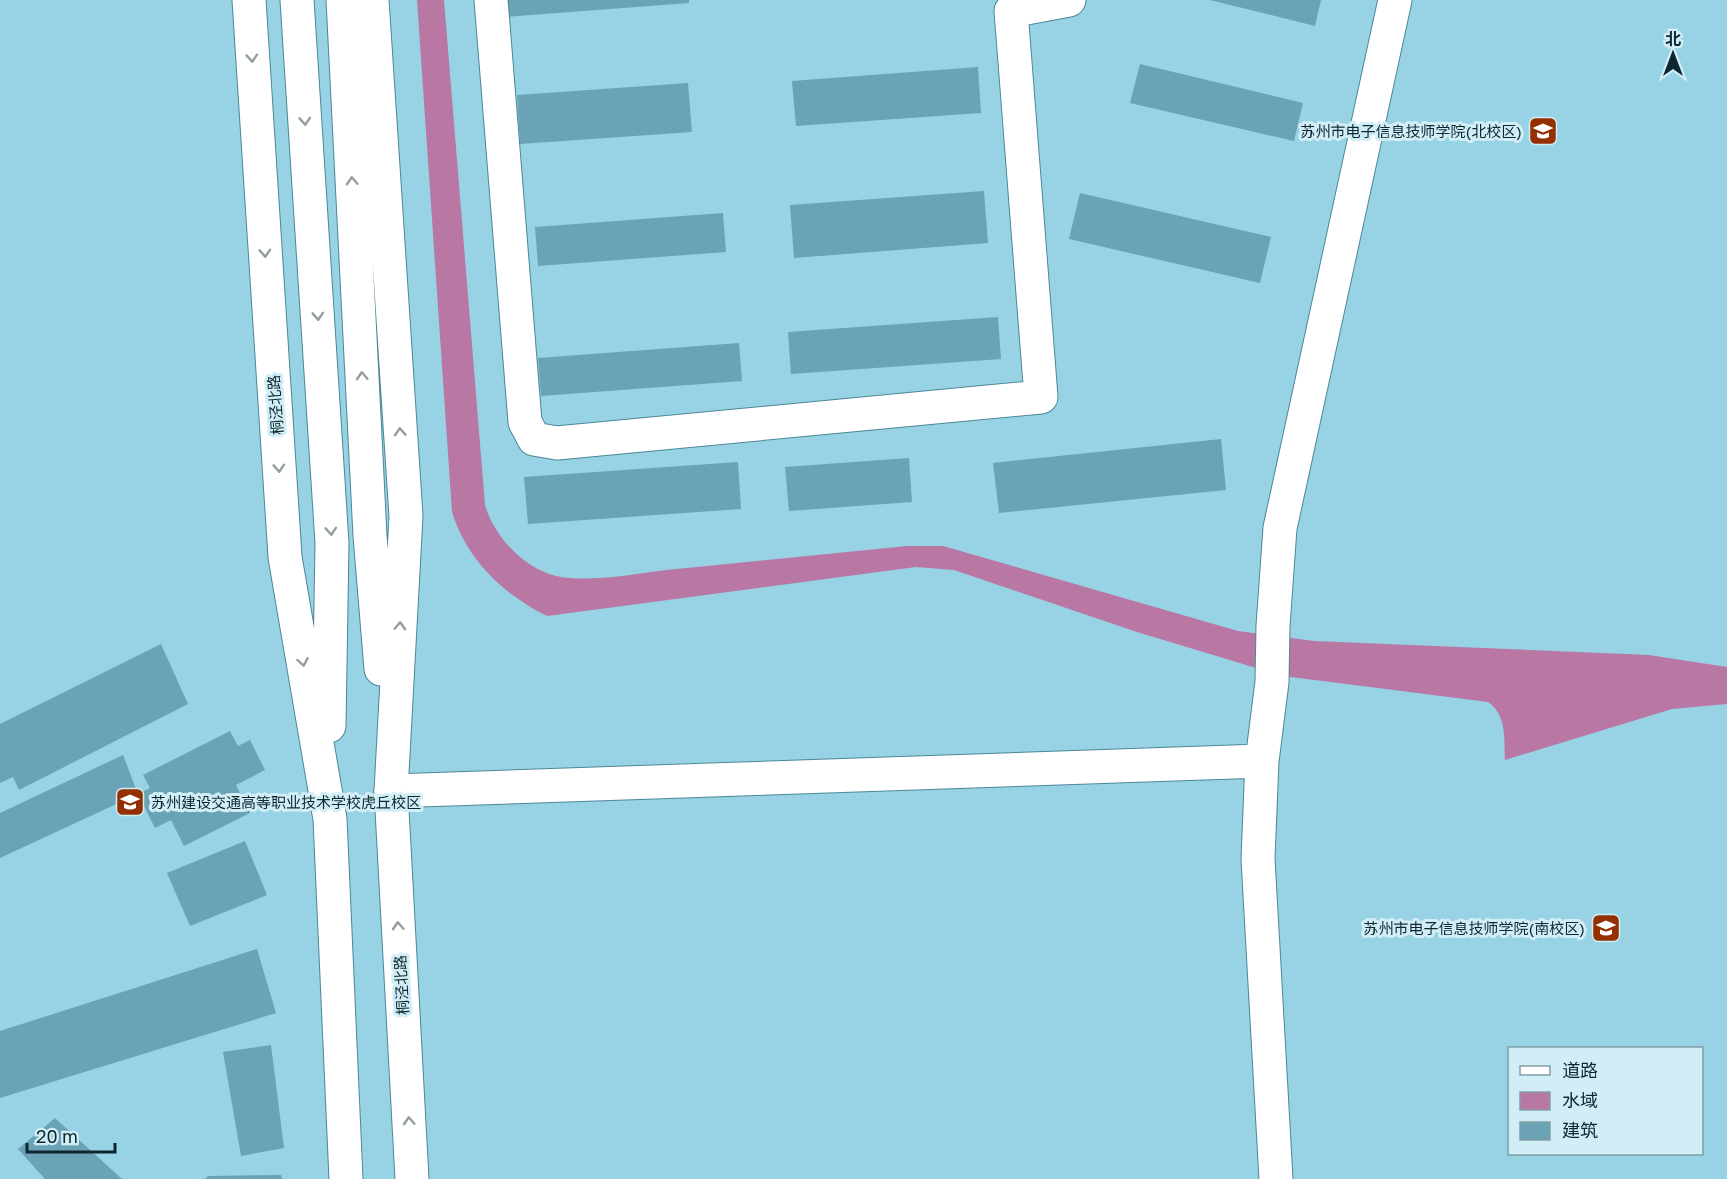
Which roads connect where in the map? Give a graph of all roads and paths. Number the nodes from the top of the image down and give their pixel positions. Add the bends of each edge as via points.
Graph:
1 (249, 0) edge
2 (297, 0) edge
3 (343, 0) edge
4 (372, 0) edge
5 (491, 0) edge
6 (1069, 0) edge
7 (1395, 0) edge
8 (1262, 761) junction
9 (391, 791) junction
10 (328, 807) junction
11 (346, 1179) edge
12 (412, 1179) edge
13 (1276, 1179) edge

1 -> 10 main road, 桐泾北路 via 285,556
2 -> 10 main road, 桐泾北路 via 332,543
9 -> 3 main road, 桐泾北路 via 370,536
9 -> 4 main road, 桐泾北路 via 406,516
5 - 6 main road via 525,422 534,439 557,443 1041,397 1011,10
7 - 8 main road via 1280,528 1272,682
8 - 9 main road
8 - 13 main road via 1258,859
12 -> 9 main road, 桐泾北路
10 - 11 main road, 桐泾北路

